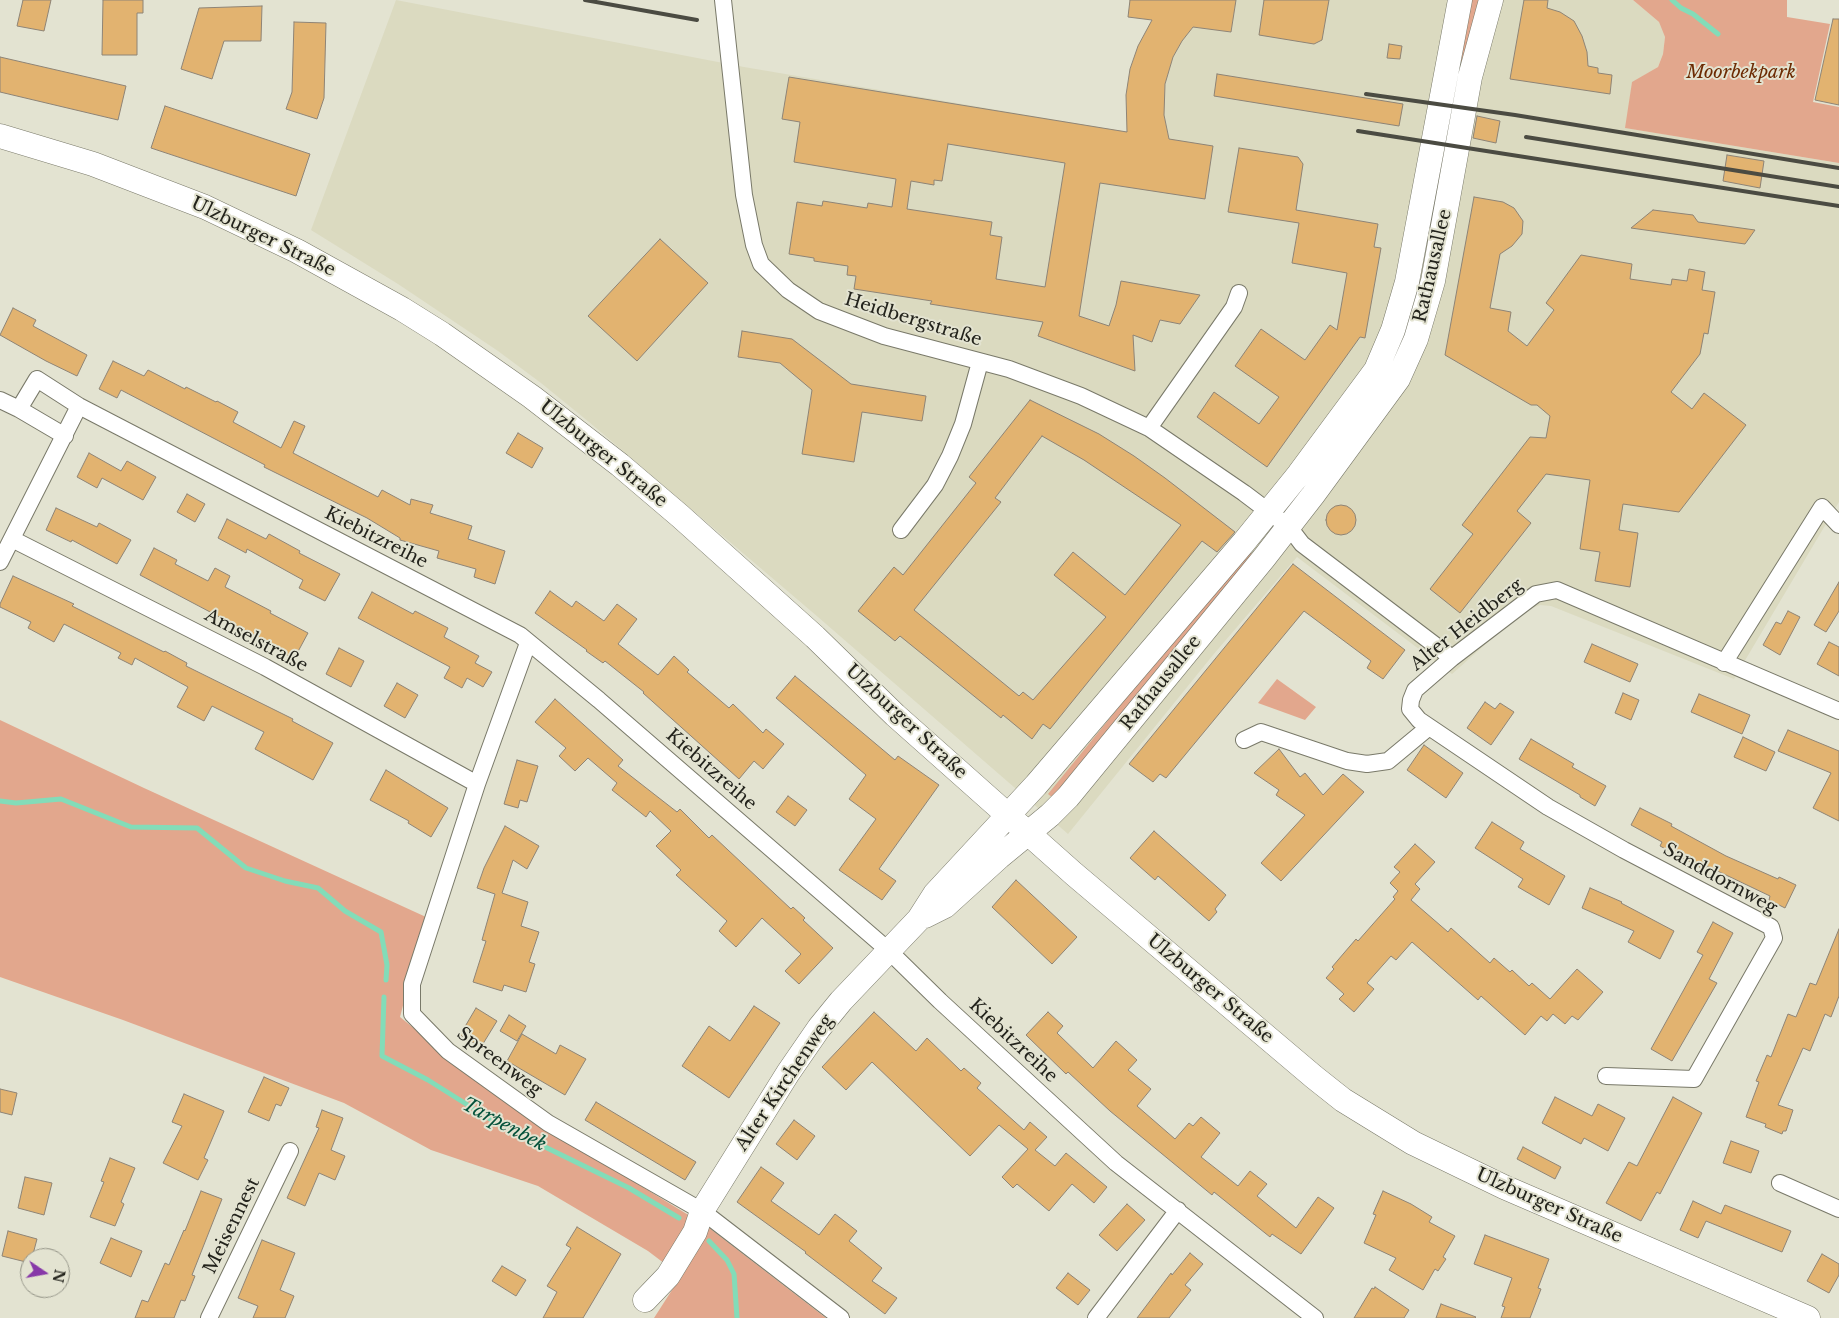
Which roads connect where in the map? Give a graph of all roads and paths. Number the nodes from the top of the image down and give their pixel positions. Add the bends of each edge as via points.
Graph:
1 (723, 0) edge
2 (1460, 0) edge
3 (1491, 0) edge
4 (0, 136) edge
5 (1239, 293) dead end
6 (980, 362) junction
7 (0, 400) edge
8 (79, 406) junction
9 (19, 409) junction
10 (1149, 428) junction
11 (65, 436) junction
12 (1268, 512) junction
13 (1839, 525) edge
14 (1289, 527) junction
15 (900, 530) dead end
16 (12, 539) junction
17 (0, 562) edge
18 (528, 643) junction
19 (1452, 658) junction
20 (1724, 663) junction
21 (1839, 711) edge
22 (1429, 727) junction
23 (1244, 740) dead end
24 (478, 784) junction
25 (1008, 815) junction
26 (1028, 834) junction
27 (919, 919) junction
28 (888, 950) junction
29 (1606, 1076) dead end
30 (290, 1151) dead end
31 (1780, 1183) dead end
32 (1839, 1209) edge
33 (1178, 1210) junction
34 (702, 1211) junction
35 (640, 1309) edge
36 (209, 1318) edge
37 (842, 1318) edge
38 (1096, 1318) edge
39 (1315, 1318) edge
40 (1808, 1318) edge

1 - 6 street, Heidbergstraße via 744,195 761,264 788,290 820,311 884,336
2 - 12 main road, Rathausallee via 1407,282 1393,330 1376,370
3 - 14 main road, Rathausallee via 1470,77 1433,281 1416,338 1398,379
4 - 25 main road, Ulzburger Straße via 102,168 205,207 297,251 442,334 532,397 620,465 815,637 895,715
5 - 10 street via 1234,307
6 - 10 street, Heidbergstraße via 1082,396
6 - 15 street via 963,424 950,456 935,485
7 - 9 street
8 - 9 street, Kiebitzreihe via 37,378
8 - 11 street
8 - 18 street, Kiebitzreihe via 515,631
9 - 11 street
10 - 12 street, Heidbergstraße
11 - 16 street
12 - 14 street
12 - 25 main road, Rathausallee
13 - 20 street via 1822,507
14 - 19 street via 1302,544
14 - 26 main road, Rathausallee via 1068,797
16 - 17 street
16 - 24 street, Amselstraße via 265,667
18 - 24 street, Spreenweg
18 - 28 street, Kiebitzreihe via 607,707
19 - 20 street, Alter Heidberg via 1536,594 1556,590
19 - 22 street, Alter Heidberg via 1415,690 1411,700 1410,709
20 - 21 street, Alter Heidberg
22 - 23 street via 1388,761 1366,764 1347,761 1261,732
22 - 29 street, Sanddornweg via 1548,807 1771,927 1774,938 1694,1079
24 - 34 street, Spreenweg via 412,984 412,1014 448,1051 548,1123
25 - 26 main road, Ulzburger Straße
25 - 27 main road, Alter Kirchenweg via 935,894
26 - 27 main road, Alter Kirchenweg via 945,906
26 - 40 main road, Ulzburger Straße via 1314,1078 1369,1117 1413,1143 1504,1187
27 - 28 main road, Alter Kirchenweg
28 - 33 street, Kiebitzreihe via 1116,1163
28 - 34 main road, Alter Kirchenweg via 801,1052
30 - 36 street, Meisennest
31 - 32 street
33 - 38 street
33 - 39 street, Kiebitzreihe
34 - 35 main road, Alter Kirchenweg via 695,1232 668,1276
34 - 37 street, Spreenweg

